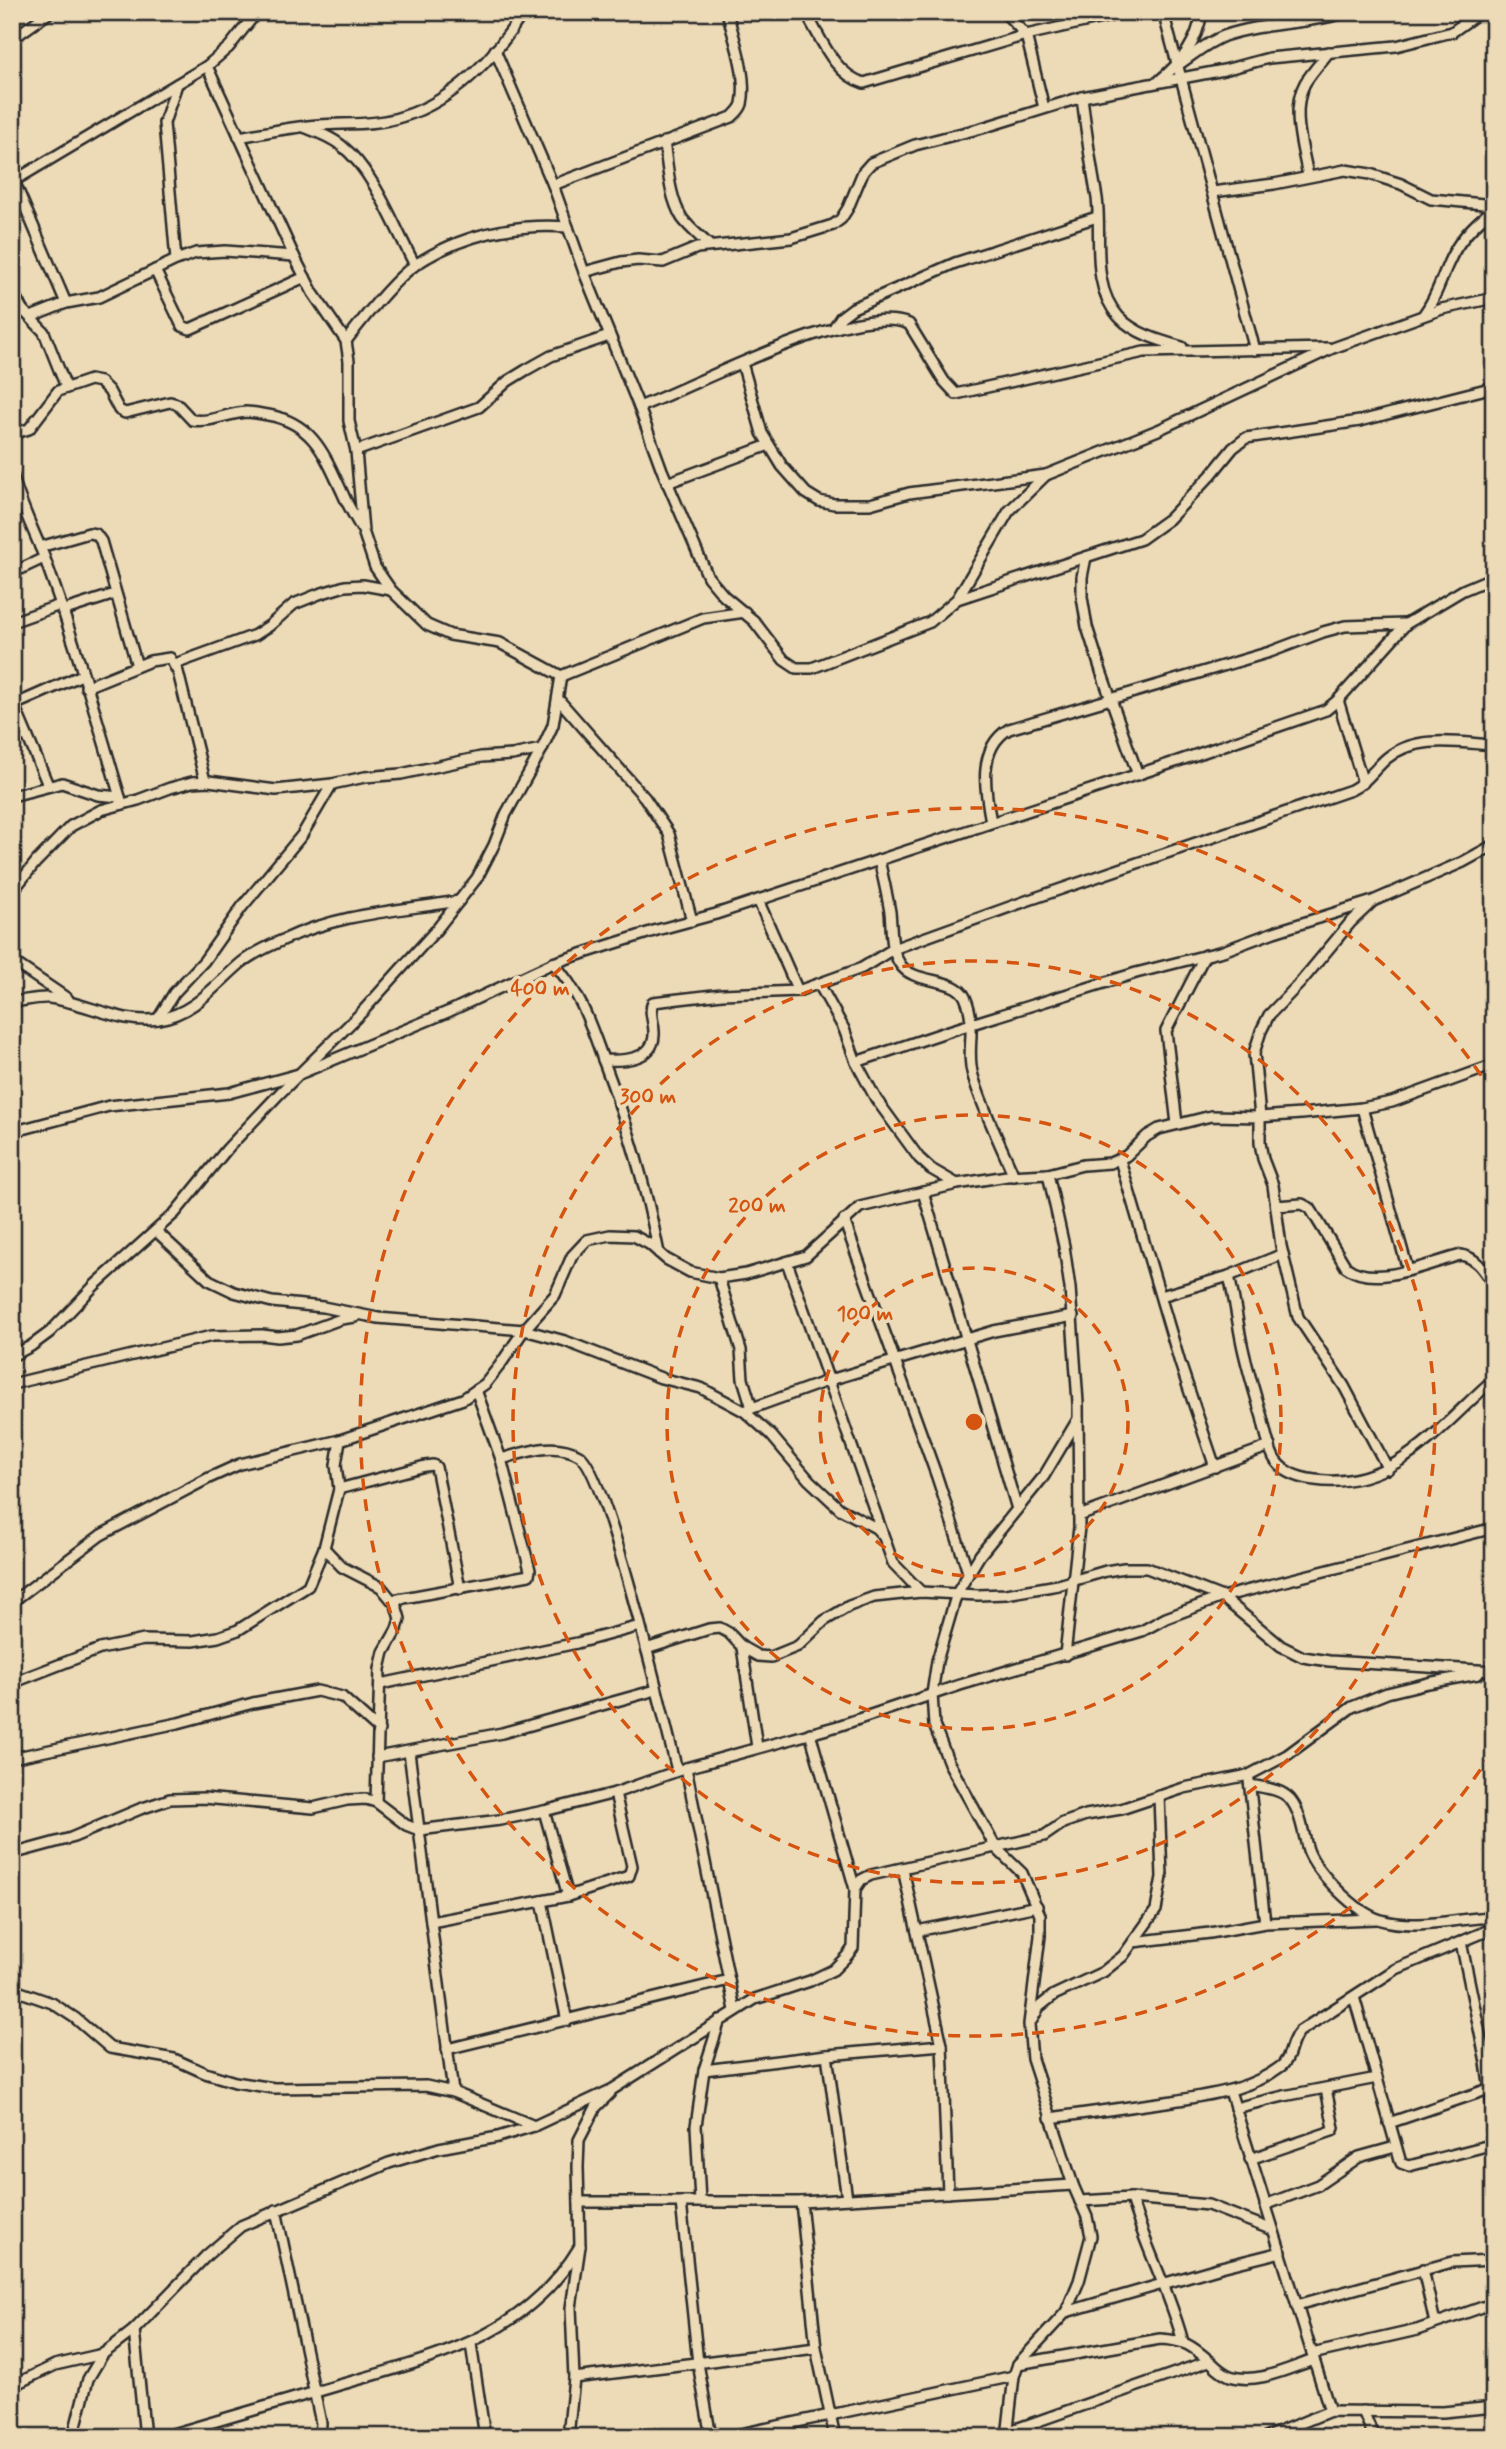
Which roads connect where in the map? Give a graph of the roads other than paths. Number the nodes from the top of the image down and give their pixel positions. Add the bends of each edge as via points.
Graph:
1 (50, 12) edge
2 (257, 12) edge
3 (523, 12) edge
4 (727, 12) edge
5 (804, 12) edge
6 (1004, 12) edge
7 (1129, 12) edge
8 (1163, 12) edge
9 (1202, 12) edge
10 (1348, 12) edge
11 (1480, 12) edge
12 (1027, 35) junction
13 (12, 38) edge
14 (495, 50) junction
15 (1329, 52) junction
16 (1178, 65) junction
17 (206, 66) junction
18 (1181, 78) junction
19 (1158, 81) junction
20 (177, 84) junction
21 (1083, 97) junction
22 (1044, 108) junction
23 (302, 127) junction
24 (239, 137) junction
25 (664, 142) junction
26 (1308, 176) junction
27 (13, 182) edge
28 (554, 185) junction
29 (1213, 192) junction
30 (1494, 207) edge
31 (1097, 217) junction
32 (568, 227) junction
33 (709, 246) junction
34 (294, 256) junction
35 (176, 260) junction
36 (415, 265) junction
37 (155, 270) junction
38 (584, 272) junction
39 (305, 277) junction
40 (12, 291) edge
41 (1494, 298) edge
42 (66, 303) junction
43 (1423, 315) junction
44 (31, 317) junction
45 (835, 327) junction
46 (609, 335) junction
47 (346, 341) junction
48 (1333, 348) junction
49 (1190, 350) junction
50 (1255, 350) junction
51 (742, 363) junction
52 (66, 387) junction
53 (1494, 387) edge
54 (639, 407) junction
55 (12, 434) edge
56 (769, 445) junction
57 (356, 451) junction
58 (12, 474) edge
59 (1046, 475) junction
60 (667, 483) junction
61 (22, 506) junction
62 (12, 509) edge
63 (363, 531) junction
64 (40, 547) junction
65 (1086, 557) junction
66 (44, 558) junction
67 (12, 573) edge
68 (1494, 577) edge
69 (391, 590) junction
70 (115, 594) junction
71 (957, 599) junction
72 (61, 608) junction
73 (745, 612) junction
74 (12, 622) edge
75 (1406, 624) junction
76 (175, 664) junction
77 (137, 666) junction
78 (82, 675) junction
79 (561, 676) junction
80 (86, 687) junction
81 (1111, 699) junction
82 (559, 700) junction
83 (1338, 700) junction
84 (13, 703) edge
85 (26, 734) junction
86 (12, 740) edge
87 (1494, 745) edge
88 (542, 749) junction
89 (1138, 775) junction
90 (205, 781) junction
91 (1363, 783) junction
92 (331, 784) junction
93 (48, 785) junction
94 (12, 796) edge
95 (121, 801) junction
96 (991, 822) junction
97 (1494, 845) edge
98 (879, 860) junction
99 (12, 892) edge
100 (459, 901) junction
101 (758, 901) junction
102 (1373, 901) junction
103 (692, 921) junction
104 (893, 949) junction
105 (1205, 955) junction
106 (12, 961) edge
107 (552, 963) junction
108 (819, 984) junction
109 (798, 991) junction
110 (12, 1002) edge
111 (76, 1004) junction
112 (158, 1019) junction
113 (972, 1024) junction
114 (603, 1060) junction
115 (856, 1062) junction
116 (1494, 1065) edge
117 (299, 1074) junction
118 (1362, 1108) junction
119 (1261, 1117) junction
120 (1177, 1124) junction
121 (12, 1132) edge
122 (1120, 1160) junction
123 (1048, 1174) junction
124 (1014, 1176) junction
125 (957, 1184) junction
126 (923, 1192) junction
127 (1276, 1206) junction
128 (844, 1220) junction
129 (156, 1231) junction
130 (659, 1253) junction
131 (1283, 1254) junction
132 (787, 1262) junction
133 (1408, 1270) junction
134 (1229, 1276) junction
135 (719, 1278) junction
136 (1494, 1286) edge
137 (1161, 1296) junction
138 (367, 1316) junction
139 (1073, 1316) junction
140 (524, 1330) junction
141 (965, 1339) junction
142 (12, 1356) edge
143 (894, 1361) junction
144 (1494, 1379) edge
145 (830, 1380) junction
146 (12, 1384) edge
147 (476, 1390) junction
148 (748, 1409) junction
149 (1078, 1419) junction
150 (340, 1440) junction
151 (1270, 1446) junction
152 (501, 1459) junction
153 (1215, 1467) junction
154 (1388, 1469) junction
155 (339, 1489) junction
156 (1017, 1508) junction
157 (1079, 1516) junction
158 (1494, 1528) edge
159 (883, 1536) junction
160 (324, 1548) junction
161 (968, 1572) junction
162 (1073, 1581) junction
163 (460, 1588) junction
164 (921, 1591) junction
165 (957, 1593) junction
166 (1222, 1597) junction
167 (393, 1600) junction
168 (12, 1602) edge
169 (640, 1626) junction
170 (743, 1647) junction
171 (646, 1649) junction
172 (1065, 1655) junction
173 (1494, 1671) edge
174 (12, 1683) edge
175 (381, 1684) junction
176 (656, 1690) junction
177 (932, 1694) junction
178 (379, 1730) junction
179 (810, 1733) junction
180 (757, 1747) junction
181 (410, 1752) junction
182 (377, 1757) junction
183 (12, 1758) edge
184 (682, 1769) junction
185 (1249, 1780) junction
186 (615, 1793) junction
187 (1159, 1796) junction
188 (376, 1802) junction
189 (544, 1811) junction
190 (419, 1830) junction
191 (996, 1848) junction
192 (12, 1854) edge
193 (903, 1869) junction
194 (855, 1889) junction
195 (568, 1896) junction
196 (542, 1901) junction
197 (1037, 1906) junction
198 (1494, 1917) edge
199 (1378, 1919) junction
200 (431, 1922) junction
201 (1265, 1923) junction
202 (1494, 1928) edge
203 (917, 1931) junction
204 (1133, 1942) junction
205 (1461, 1942) junction
206 (729, 1980) junction
207 (12, 1989) edge
208 (1354, 1997) junction
209 (735, 2010) junction
210 (720, 2020) junction
211 (567, 2021) junction
212 (1029, 2024) junction
213 (942, 2045) junction
214 (447, 2049) junction
215 (827, 2054) junction
216 (704, 2070) junction
217 (1377, 2078) junction
218 (613, 2089) junction
219 (1326, 2089) junction
220 (1489, 2089) junction
221 (1230, 2091) junction
222 (453, 2092) junction
223 (1235, 2108) junction
224 (1050, 2118) junction
225 (1494, 2119) edge
226 (1389, 2123) junction
227 (534, 2126) junction
228 (1494, 2144) edge
229 (1395, 2147) junction
230 (1250, 2159) junction
231 (1073, 2185) junction
232 (948, 2193) junction
233 (1131, 2197) junction
234 (848, 2199) junction
235 (579, 2202) junction
236 (801, 2202) junction
237 (1080, 2202) junction
238 (681, 2203) junction
239 (700, 2203) junction
240 (1265, 2205) junction
241 (276, 2210) junction
242 (1273, 2230) junction
243 (580, 2246) junction
244 (1281, 2252) junction
245 (1494, 2260) edge
246 (1423, 2269) junction
247 (1162, 2284) junction
248 (1494, 2303) edge
249 (1297, 2305) junction
250 (1066, 2312) junction
251 (1435, 2323) junction
252 (134, 2330) junction
253 (1183, 2342) junction
254 (471, 2344) junction
255 (816, 2348) junction
256 (103, 2354) junction
257 (1313, 2357) junction
258 (1209, 2361) junction
259 (698, 2362) junction
260 (1018, 2364) junction
261 (1014, 2376) junction
262 (574, 2378) junction
263 (12, 2386) edge
264 (314, 2392) junction
265 (1494, 2407) edge
266 (1330, 2411) junction
267 (1363, 2411) junction
268 (831, 2415) junction
269 (1007, 2434) edge
270 (73, 2437) edge
271 (145, 2437) edge
272 (162, 2437) edge
273 (320, 2437) edge
274 (485, 2437) edge
275 (568, 2437) edge
276 (711, 2437) edge
277 (726, 2437) edge
278 (835, 2437) edge
279 (1267, 2437) edge
280 (1374, 2437) edge

1 - 13 street
2 - 17 street via 229,47
3 - 14 street
4 - 25 street via 742,80 742,106 732,117
5 - 12 street via 842,71 864,83
6 - 12 street
7 - 12 street
8 - 16 street
9 - 16 street via 1191,49
10 - 16 street via 1222,37
11 - 15 street via 1452,32 1396,46
12 - 22 street
14 - 23 street via 476,73 444,98 405,116 351,126
14 - 28 street
15 - 18 street via 1269,58
15 - 26 street via 1301,95 1299,129
16 - 18 street
16 - 19 street
17 - 20 street
17 - 24 street
18 - 19 street
18 - 29 street
19 - 21 street
20 - 27 street
20 - 35 street via 164,123
21 - 22 street
21 - 31 street
22 - 33 street via 915,145 871,163 848,208 833,225 791,238
23 - 24 street
23 - 36 street via 345,148 363,170
24 - 34 street
25 - 28 street
25 - 33 street via 679,210
26 - 29 street
26 - 30 street via 1345,170 1370,174 1432,199
27 - 42 street
28 - 32 street
29 - 50 street
30 - 43 street via 1456,249 1435,300
31 - 45 street via 955,263 853,308
31 - 49 street via 1100,269 1117,315 1155,339
32 - 36 street via 528,225 486,232
32 - 38 street
33 - 38 street via 663,262 621,262
34 - 35 street via 225,251
34 - 39 street
35 - 37 street
36 - 47 street
37 - 39 street via 182,326 190,329
37 - 42 street via 99,297
38 - 46 street
39 - 47 street
40 - 44 street
41 - 43 street
42 - 44 street
43 - 48 street
44 - 52 street via 44,332
45 - 49 street via 883,318 909,324 956,394 1144,352
45 - 51 street
46 - 54 street
46 - 57 street via 551,356 508,381 479,407
47 - 57 street via 349,421
48 - 50 street
48 - 59 street via 1158,430
49 - 50 street
51 - 54 street
51 - 56 street
52 - 55 street via 52,396 29,429
52 - 63 street via 100,382 125,413 170,402 192,420 247,412 293,422 310,435 329,462
53 - 65 street via 1360,421 1246,438 1160,526 1141,539
54 - 60 street
56 - 59 street via 806,493 834,504 870,504 909,493
56 - 60 street
57 - 63 street
58 - 61 street
59 - 71 street via 1009,511
60 - 73 street via 708,577
61 - 62 street
61 - 64 street
63 - 69 street via 374,566
64 - 66 street
64 - 70 street via 96,534
65 - 71 street
65 - 81 street via 1082,597 1087,627
66 - 67 street
66 - 72 street
68 - 75 street
69 - 76 street via 363,585 319,594 294,604 255,635
69 - 79 street via 427,625 450,635 500,643
70 - 72 street
70 - 77 street
71 - 73 street via 929,622 812,668 796,668 784,660
72 - 74 street
72 - 78 street
73 - 79 street via 703,618
75 - 81 street via 1345,626
75 - 83 street
76 - 77 street via 165,657
76 - 90 street
77 - 80 street
78 - 80 street
78 - 84 street
79 - 82 street
80 - 95 street
81 - 89 street
81 - 96 street via 997,736 988,754 985,780
82 - 88 street
82 - 103 street via 645,797 669,834
83 - 89 street via 1326,710
83 - 91 street
84 - 85 street
85 - 86 street
85 - 93 street
87 - 91 street via 1418,743 1389,756
88 - 92 street
88 - 100 street via 477,878
89 - 96 street
90 - 92 street via 276,790
90 - 95 street
91 - 104 street
92 - 112 street via 302,835
93 - 94 street
93 - 95 street via 69,784
95 - 99 street via 71,826
96 - 98 street
97 - 102 street
98 - 101 street
98 - 104 street
100 - 112 street via 386,909 321,924 243,961 201,1000
100 - 117 street via 362,1012
101 - 103 street
101 - 109 street
102 - 105 street
102 - 119 street via 1269,1015 1254,1053
103 - 107 street
104 - 108 street via 862,968
104 - 113 street via 912,975 960,990
105 - 113 street
105 - 120 street via 1166,1031
106 - 111 street
107 - 114 street via 580,1000
107 - 117 street
108 - 109 street
108 - 115 street
109 - 114 street via 653,1002 654,1036 647,1052 631,1060
110 - 111 street via 47,998
111 - 112 street via 127,1018
113 - 115 street
113 - 124 street via 972,1074
114 - 130 street via 638,1157
115 - 125 street via 919,1158
116 - 118 street
117 - 121 street via 229,1093 109,1106
117 - 129 street
118 - 119 street
118 - 133 street
119 - 120 street via 1211,1116
119 - 127 street via 1260,1143
120 - 122 street via 1147,1136
122 - 123 street
122 - 137 street
123 - 124 street
123 - 139 street
124 - 125 street
125 - 126 street
126 - 128 street via 860,1207
126 - 141 street
127 - 131 street
127 - 133 street via 1302,1204 1310,1208 1354,1273 1382,1276
128 - 132 street via 806,1256
128 - 143 street
129 - 138 street via 209,1280 234,1292
129 - 142 street via 50,1332
130 - 135 street via 690,1272
130 - 140 street via 634,1236 587,1240 572,1256 555,1295
131 - 134 street
131 - 154 street via 1298,1317 1344,1386
132 - 135 street
132 - 145 street
133 - 136 street via 1467,1256
134 - 137 street
134 - 151 street via 1241,1341
135 - 148 street via 741,1350
137 - 153 street
138 - 140 street
138 - 146 street via 341,1319 297,1335 212,1336
139 - 141 street
139 - 149 street
140 - 147 street
140 - 148 street via 701,1388
141 - 143 street
141 - 156 street
143 - 145 street
143 - 161 street
144 - 154 street via 1445,1426
145 - 148 street
145 - 159 street
147 - 150 street via 463,1399
147 - 152 street
148 - 159 street via 809,1480 840,1508
149 - 156 street via 1044,1476
149 - 157 street
150 - 155 street
150 - 168 street via 240,1464 209,1478 101,1535
151 - 153 street
151 - 154 street via 1281,1468 1308,1479 1342,1481
152 - 163 street via 530,1570 528,1575
152 - 169 street via 558,1448 586,1461 625,1566
153 - 157 street
155 - 160 street
155 - 163 street via 436,1467
156 - 161 street
157 - 162 street
158 - 166 street
159 - 164 street via 893,1563
160 - 167 street via 342,1567 381,1587
160 - 174 street via 308,1586 238,1630 193,1641 144,1640 100,1649
161 - 165 street
162 - 165 street via 1006,1594
162 - 166 street via 1124,1568 1147,1569
162 - 172 street
163 - 167 street
164 - 165 street
164 - 170 street via 874,1597 849,1606 824,1621 798,1646 771,1657
165 - 177 street
166 - 172 street via 1142,1631
166 - 173 street via 1281,1646 1303,1657
167 - 175 street via 400,1619 384,1652
169 - 171 street
169 - 175 street
170 - 171 street via 720,1628
170 - 180 street
171 - 176 street
172 - 177 street
173 - 185 street via 1387,1693 1352,1707
175 - 178 street
176 - 181 street via 502,1733
176 - 184 street
177 - 179 street
177 - 191 street via 934,1725 949,1763
178 - 182 street
178 - 183 street via 342,1697 317,1691
179 - 180 street
179 - 194 street
180 - 184 street
181 - 182 street
181 - 190 street
182 - 188 street
184 - 186 street
184 - 206 street
185 - 187 street via 1184,1788
185 - 199 street via 1290,1799 1309,1853 1332,1884
185 - 201 street
186 - 189 street
186 - 195 street via 632,1872 622,1880
187 - 191 street via 1086,1815 1044,1836
187 - 204 street via 1162,1877 1156,1910
188 - 190 street
188 - 192 street via 348,1800 313,1808 170,1799 71,1838
189 - 190 street
189 - 195 street
190 - 200 street
191 - 193 street
191 - 197 street via 1022,1873
193 - 194 street via 871,1875
193 - 203 street
194 - 209 street via 853,1948 846,1957 833,1970 810,1981
195 - 196 street
196 - 200 street
196 - 211 street
197 - 203 street
197 - 212 street via 1040,1936
198 - 199 street via 1398,1924
199 - 201 street
200 - 214 street
201 - 204 street
202 - 205 street
203 - 213 street
204 - 212 street via 1103,1972 1054,1995 1039,2007
205 - 208 street via 1396,1969
205 - 220 street
206 - 209 street
206 - 211 street
207 - 222 street via 51,2003 110,2048 174,2059 235,2082 274,2088 426,2086
208 - 217 street
208 - 221 street via 1293,2037 1282,2066
209 - 210 street
210 - 216 street
210 - 218 street
211 - 214 street
212 - 224 street via 1032,2059
213 - 215 street
213 - 232 street
214 - 222 street
215 - 216 street
215 - 234 street
216 - 239 street via 696,2126
217 - 219 street
217 - 226 street
218 - 227 street
218 - 235 street via 596,2107 579,2140
219 - 223 street
219 - 230 street via 1332,2131
220 - 225 street
220 - 226 street
221 - 223 street
221 - 224 street
222 - 227 street
223 - 230 street
224 - 231 street
226 - 229 street
227 - 241 street via 389,2163
228 - 229 street via 1409,2166 1401,2163
229 - 240 street via 1359,2157 1318,2185
230 - 240 street
231 - 232 street
231 - 237 street
232 - 234 street
233 - 237 street
233 - 242 street via 1208,2205
233 - 247 street
234 - 236 street
235 - 238 street
235 - 243 street
236 - 239 street
236 - 255 street
237 - 250 street via 1091,2236
238 - 239 street
238 - 259 street
240 - 242 street
241 - 252 street via 241,2226
241 - 264 street
242 - 244 street
243 - 254 street via 567,2268 537,2298
243 - 262 street via 571,2308
244 - 247 street
244 - 249 street
245 - 246 street
246 - 249 street
246 - 251 street
247 - 250 street
247 - 253 street
248 - 251 street
249 - 257 street
250 - 260 street
251 - 257 street
252 - 256 street
252 - 271 street
253 - 258 street
253 - 260 street via 1160,2339
254 - 264 street
254 - 274 street
255 - 259 street
255 - 268 street
256 - 263 street via 55,2365
256 - 270 street via 88,2379
257 - 258 street via 1271,2374 1241,2378 1222,2372
257 - 266 street
258 - 269 street
259 - 262 street
259 - 276 street
260 - 261 street
261 - 268 street
261 - 269 street
262 - 275 street
264 - 272 street
264 - 273 street
265 - 267 street
266 - 267 street
266 - 279 street
267 - 280 street
268 - 277 street
268 - 278 street

